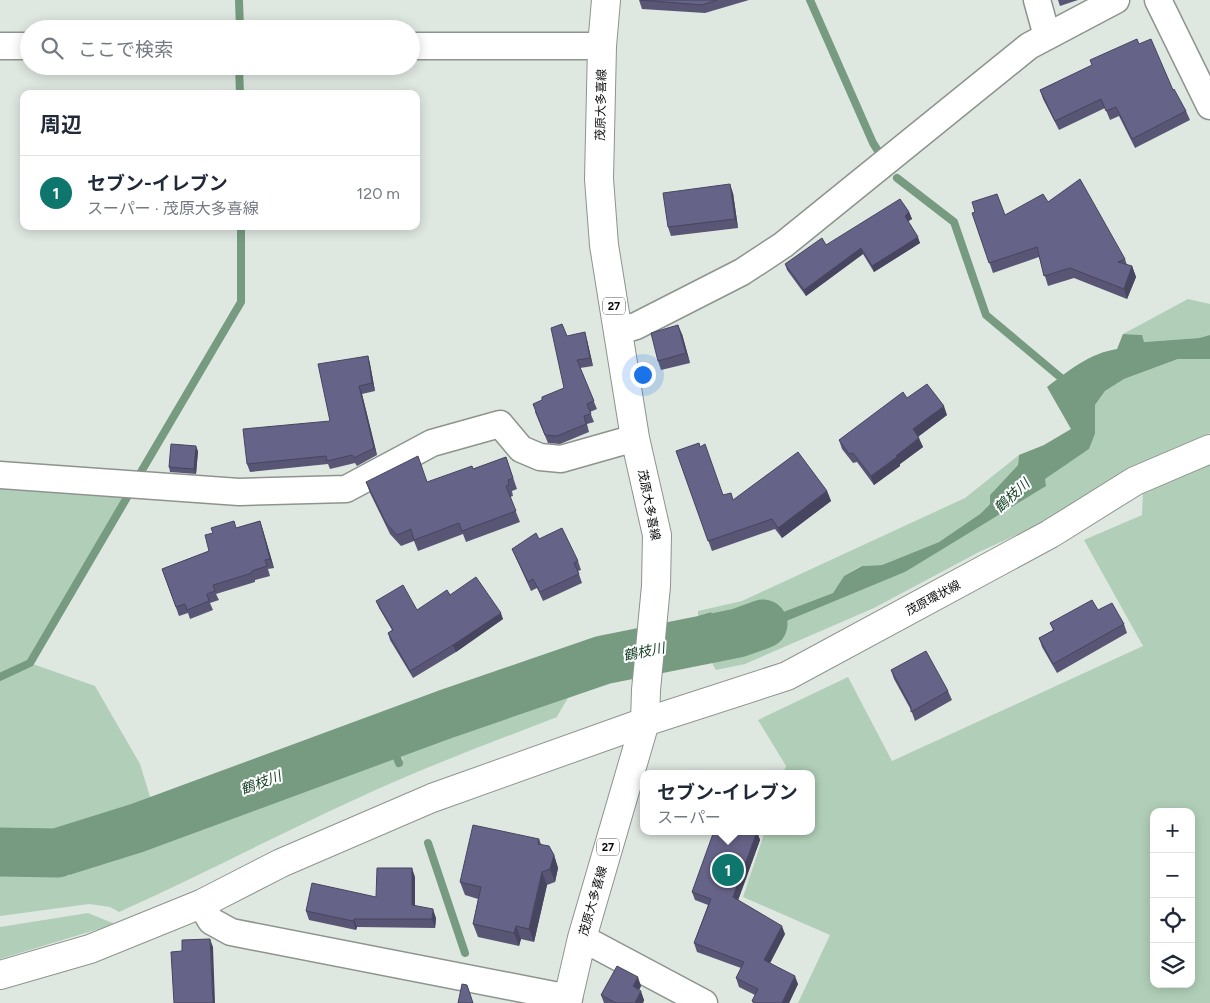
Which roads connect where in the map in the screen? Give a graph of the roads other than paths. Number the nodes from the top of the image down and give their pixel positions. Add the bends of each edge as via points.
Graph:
1 (606, 0) edge
2 (1037, 0) edge
3 (1116, 0) edge
4 (1158, 0) edge
5 (1047, 36) junction
6 (0, 46) edge
7 (20, 46) edge
8 (420, 46) edge
9 (602, 46) junction
10 (1210, 106) edge
11 (618, 331) junction
12 (635, 438) junction
13 (1210, 448) edge
14 (0, 475) edge
15 (645, 722) junction
16 (201, 904) junction
17 (582, 938) junction
18 (0, 975) edge
19 (568, 1000) edge
20 (704, 1003) edge

1 - 9 main road, 茂原大多喜線 / 27
2 - 5 street
3 - 5 street
4 - 10 street
5 - 11 street via 1029,46 783,245 742,272 636,326
6 - 7 street
8 - 9 street
9 - 11 main road, 茂原大多喜線 / 27 via 599,179 604,245
11 - 12 main road, 茂原大多喜線 / 27
12 - 14 street via 561,459 540,457 521,450 500,424 432,442 346,489 239,492
12 - 15 main road, 茂原大多喜線 / 27 via 657,535
13 - 15 main road, 茂原環状線 via 1135,481 1050,534 787,676
15 - 16 main road, 茂原環状線 via 432,798 281,863
15 - 17 main road, 茂原大多喜線 / 27
16 - 18 main road, 茂原環状線 via 90,949
16 - 19 street via 211,922 231,932
17 - 19 main road, 茂原大多喜線 / 27
17 - 20 street

